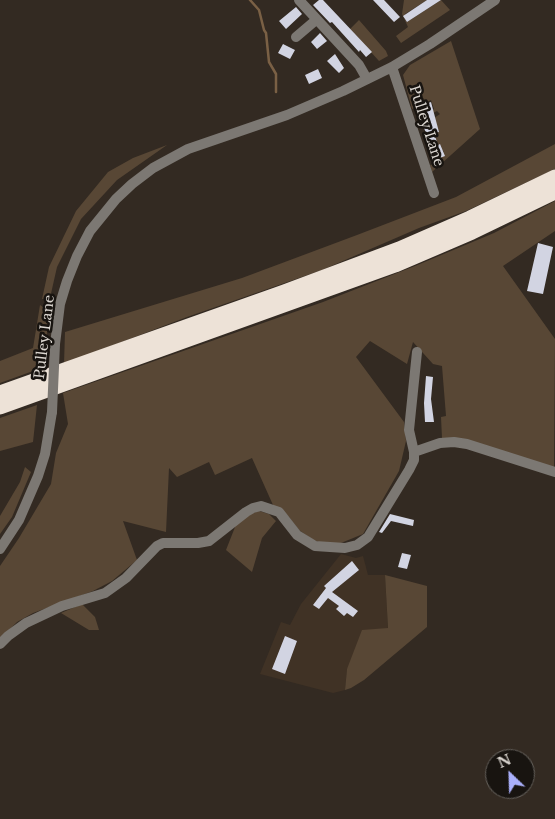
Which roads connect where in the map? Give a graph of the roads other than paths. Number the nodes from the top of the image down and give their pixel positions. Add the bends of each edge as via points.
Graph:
1 (299, 0) edge
2 (495, 0) edge
3 (316, 20) junction
4 (296, 37) dead end
5 (392, 67) junction
6 (367, 79) junction
7 (555, 177) edge
8 (555, 192) edge
9 (434, 193) dead end
10 (417, 352) dead end
11 (0, 393) edge
12 (0, 407) edge
13 (414, 452) junction
14 (555, 472) edge
15 (0, 549) edge
16 (0, 644) edge

1 - 3 street
2 - 5 street, Pulley Lane
3 - 4 street
3 - 6 street
5 - 6 street, Pulley Lane
5 - 9 street, Pulley Lane
6 - 15 street, Pulley Lane, bridge via 287,115 188,149 153,168 116,199 90,231 77,256 60,304 46,454 19,520
7 - 11 highway via 399,249
8 - 12 highway via 395,265
10 - 13 street via 409,430
13 - 14 street via 454,442
13 - 16 street via 410,470 368,537 357,545 345,548 315,546 298,535 279,512 261,506 246,512 208,541 157,546 126,578 105,593 62,606 26,623

